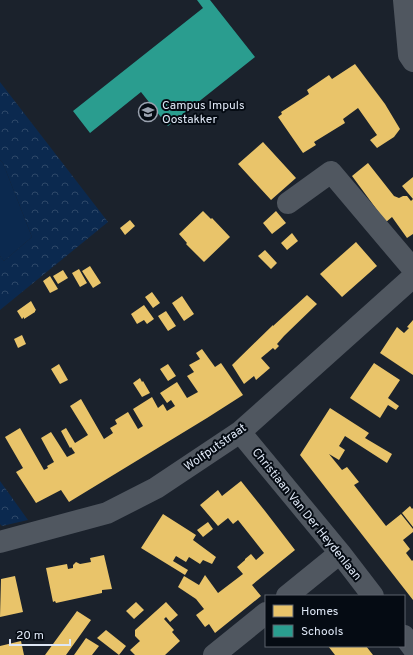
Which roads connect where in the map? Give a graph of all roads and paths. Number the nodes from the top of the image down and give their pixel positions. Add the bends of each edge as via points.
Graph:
1 (404, 0) edge
2 (413, 61) edge
3 (288, 203) dead end
4 (413, 270) edge
5 (413, 277) edge
6 (240, 432) junction
7 (0, 542) edge
8 (340, 553) junction
9 (288, 595) edge
10 (372, 595) edge
11 (265, 614) edge
12 (405, 637) edge
13 (413, 648) edge
14 (214, 655) edge

1 - 2 street via 409,55
3 - 4 street via 331,172
5 - 6 street, Wolfputstraat
6 - 7 street, Wolfputstraat via 156,488 107,513
6 - 8 street, Christiaan Van Der Heydenlaan
8 - 9 street
8 - 10 street, Christiaan Van Der Heydenlaan
11 - 14 street
12 - 13 street

